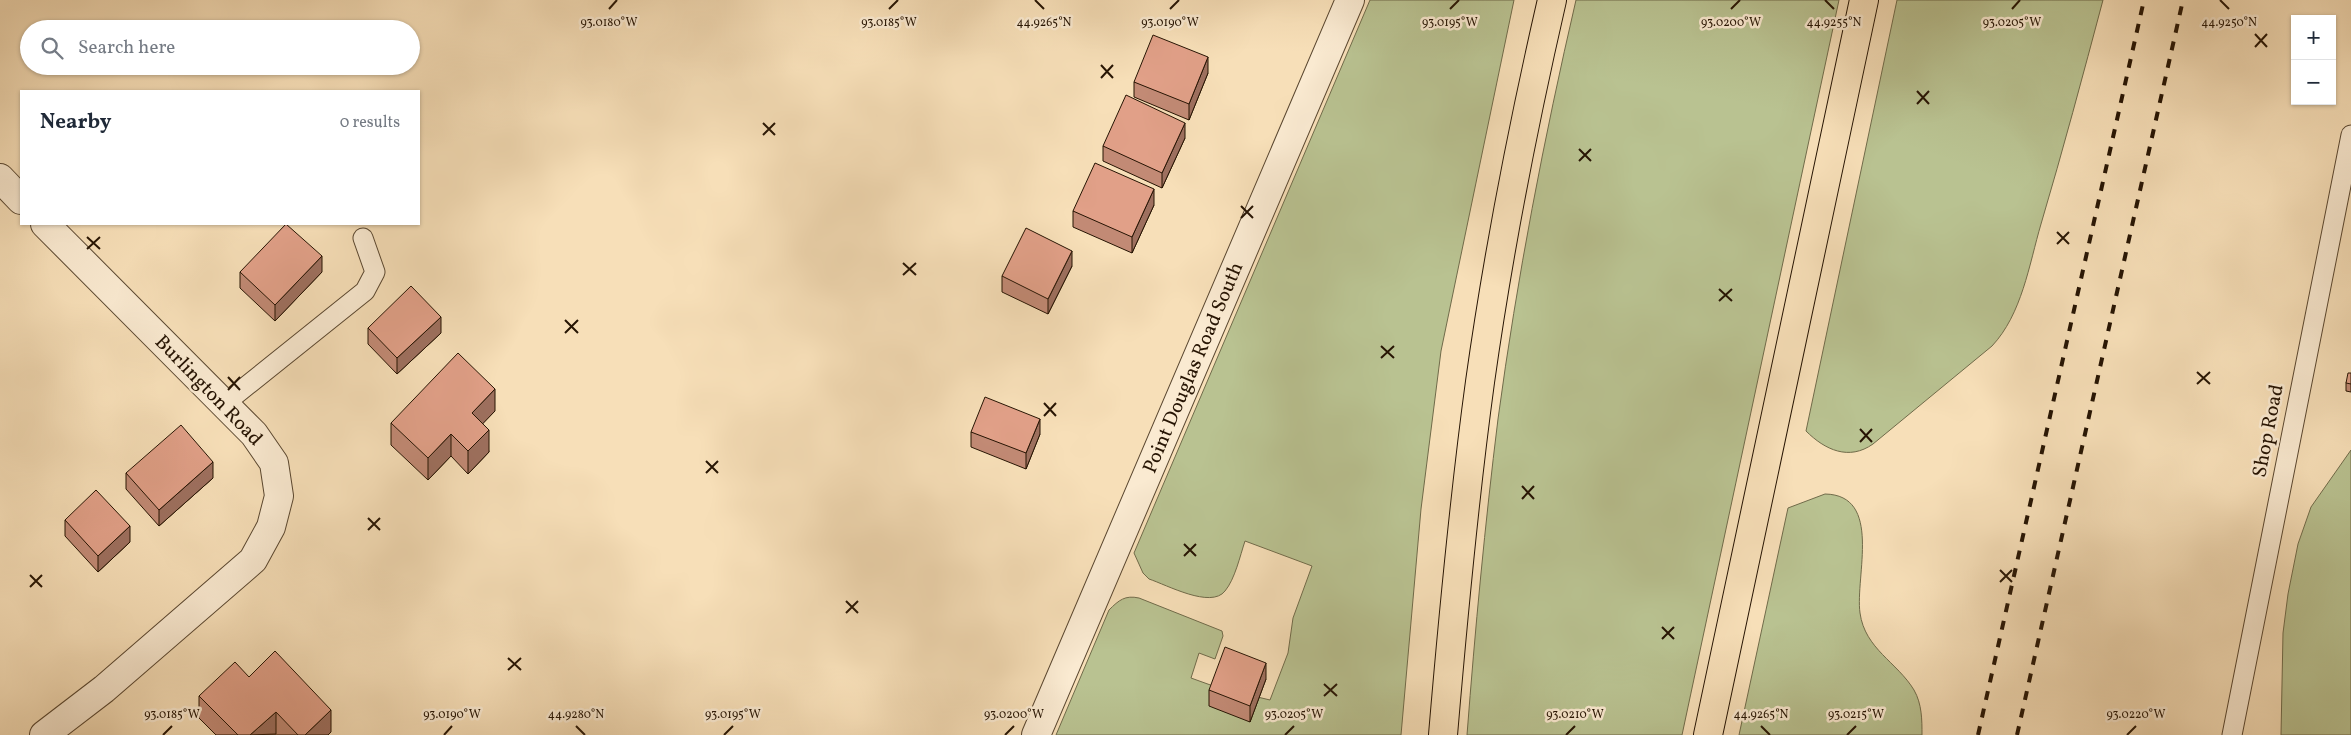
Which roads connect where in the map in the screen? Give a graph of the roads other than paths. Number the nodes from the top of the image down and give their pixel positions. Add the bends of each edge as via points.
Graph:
1 (1350, 0) edge
2 (1552, 0) edge
3 (1864, 0) edge
4 (2351, 135) edge
5 (0, 178) edge
6 (20, 199) edge
7 (46, 225) edge
8 (363, 238) dead end
9 (224, 404) junction
10 (44, 735) edge
11 (1036, 735) edge
12 (1443, 735) edge
13 (1708, 735) edge
14 (2232, 735) edge

1 - 11 street, Point Douglas Road South
2 - 12 highway via 1512,188 1480,381
3 - 13 highway
4 - 14 lane, Shop Road
5 - 6 street
7 - 9 street, Burlington Road
8 - 9 lane via 375,272 365,291
9 - 10 street, Burlington Road via 254,434 274,463 280,496 271,527 252,560 104,690

